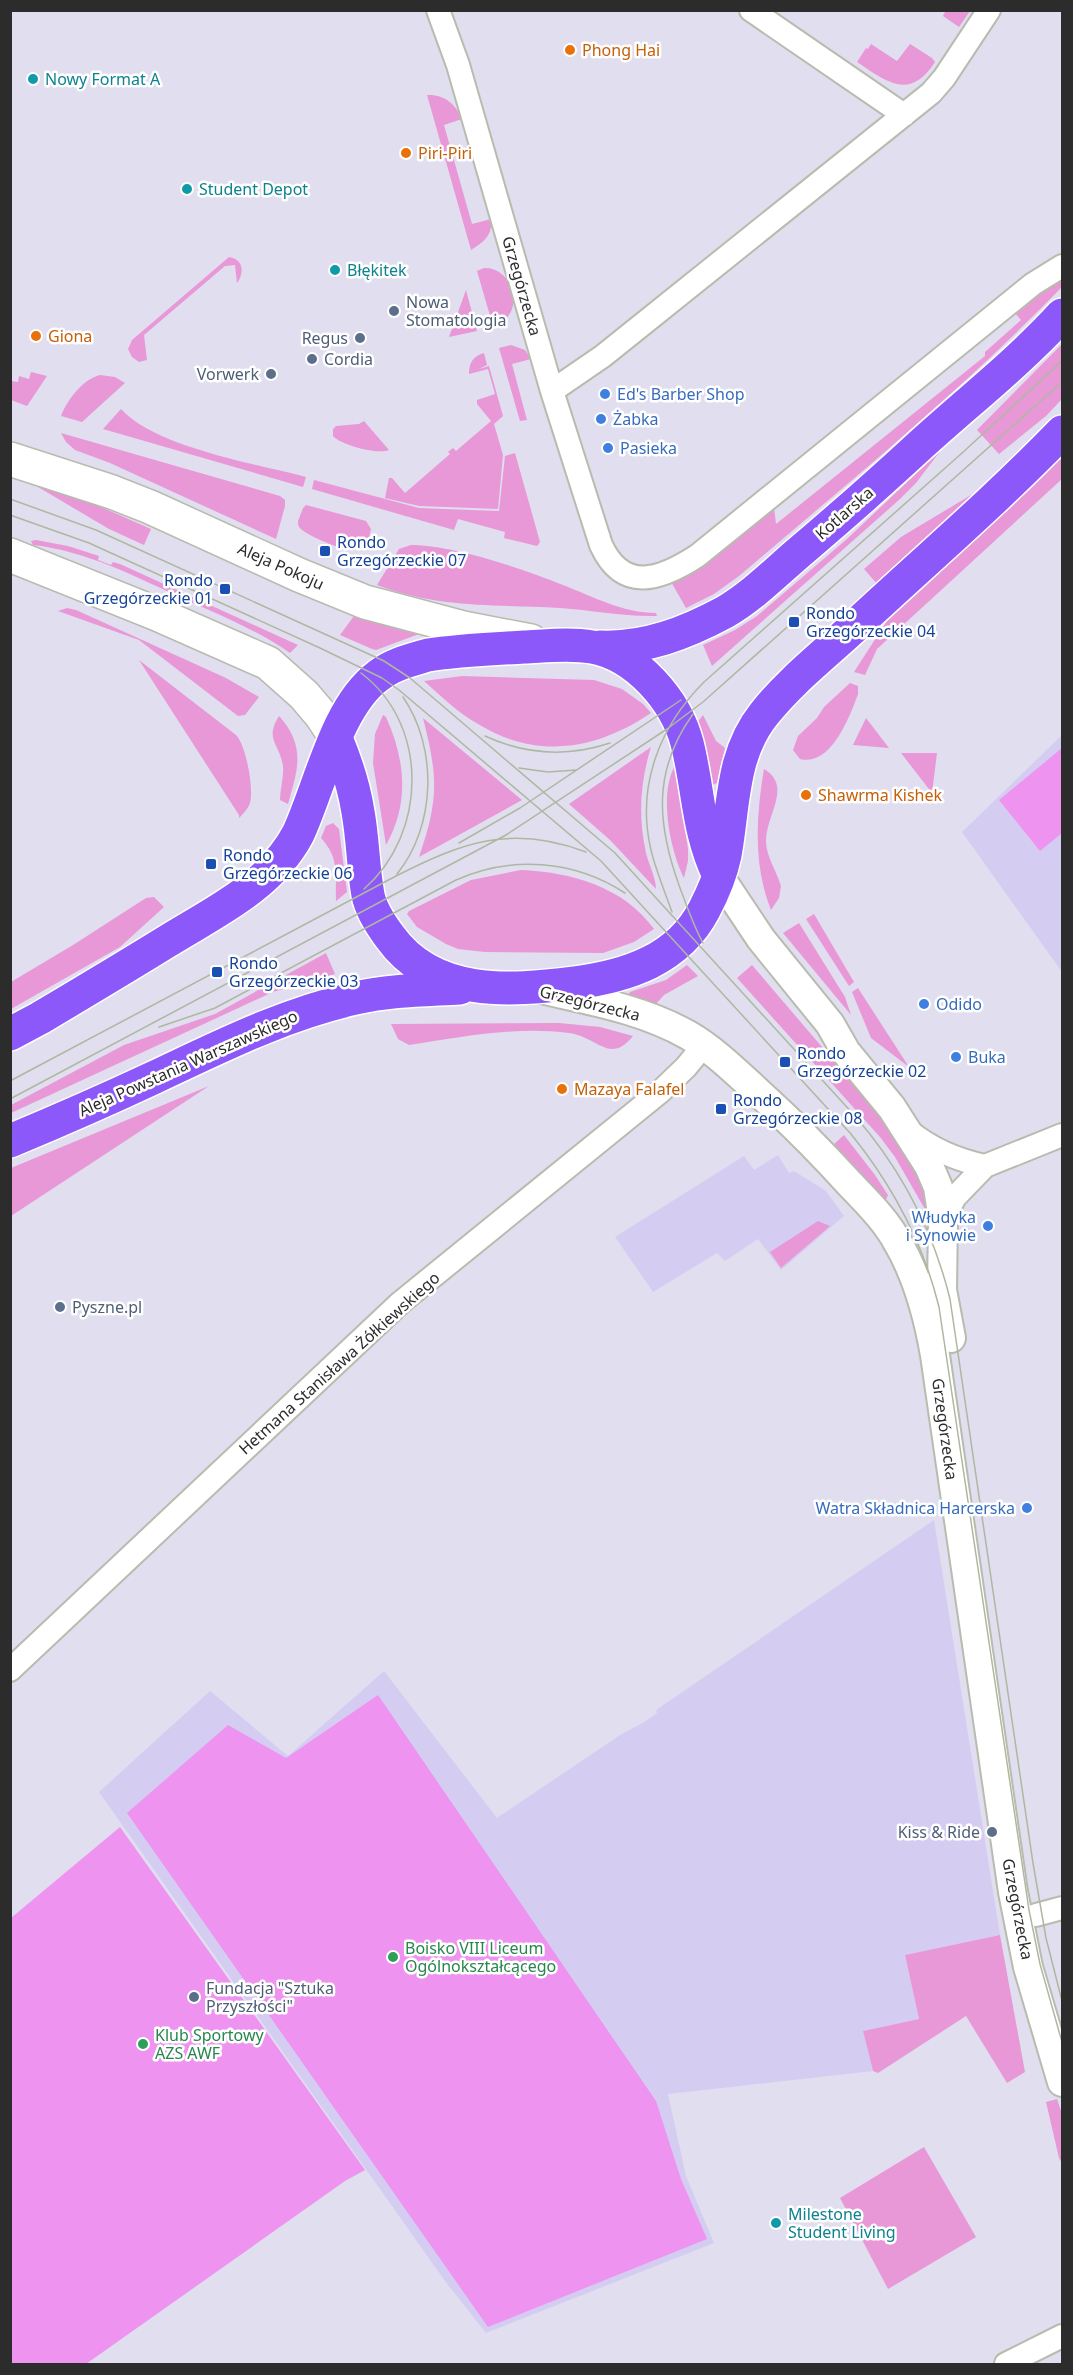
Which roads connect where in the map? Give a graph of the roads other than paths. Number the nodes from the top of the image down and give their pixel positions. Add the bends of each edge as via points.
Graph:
1 (438, 10) edge
2 (751, 10) edge
3 (989, 10) edge
4 (904, 115) junction
5 (1062, 266) edge
6 (1062, 315) edge
7 (552, 391) junction
8 (1062, 432) edge
9 (10, 459) edge
10 (10, 555) edge
11 (560, 645) junction
12 (592, 647) junction
13 (336, 738) junction
14 (719, 876) junction
15 (521, 987) junction
16 (477, 988) junction
17 (10, 1034) edge
18 (704, 1045) junction
19 (908, 1130) junction
20 (1062, 1135) edge
21 (10, 1141) edge
22 (985, 1166) junction
23 (943, 1219) junction
24 (10, 1670) edge
25 (1049, 1911) edge
26 (1062, 2020) edge
27 (1062, 2082) edge
28 (1062, 2336) edge
29 (1005, 2364) edge

1 - 7 street, Grzegórzecka via 474,115
2 - 4 street
3 - 4 street via 938,86
4 - 7 street via 603,356
5 - 7 street, Grzegórzecka via 1033,284 691,560 667,572 641,578 624,574 609,560
6 - 12 main road, Kotlarska via 1024,354 751,594 682,632 632,647
8 - 14 main road via 764,714 738,765
9 - 11 main road, Aleja Pokoju via 141,503 365,602 464,628
10 - 13 main road via 268,663 304,695
11 - 12 main road
11 - 13 main road via 454,651 393,667 359,694
12 - 14 main road via 630,664 659,691 676,714 687,745 704,837
13 - 16 main road via 353,783 368,895 376,915 398,949 413,962 433,975
13 - 17 main road via 298,834 273,870 230,903
14 - 15 main road via 695,925 654,961 625,973 587,981
14 - 19 street, Grzegórzecka via 761,939
15 - 16 main road
15 - 18 street, Grzegórzecka via 627,1010
16 - 21 main road, Aleja Powstania Warszawskiego via 358,997 318,1008 257,1030
18 - 24 street, Hetmana Stanisława Żółkiewskiego via 660,1092 400,1303
18 - 27 street, Grzegórzecka via 789,1120 872,1207 897,1240 920,1291 935,1355 1022,1940
19 - 22 street via 945,1154
19 - 23 street, Grzegórzecka via 938,1187
20 - 22 street
22 - 23 street via 955,1197
23 - 25 street, Grzegórzecka via 942,1290
25 - 26 street, Grzegórzecka
28 - 29 street

